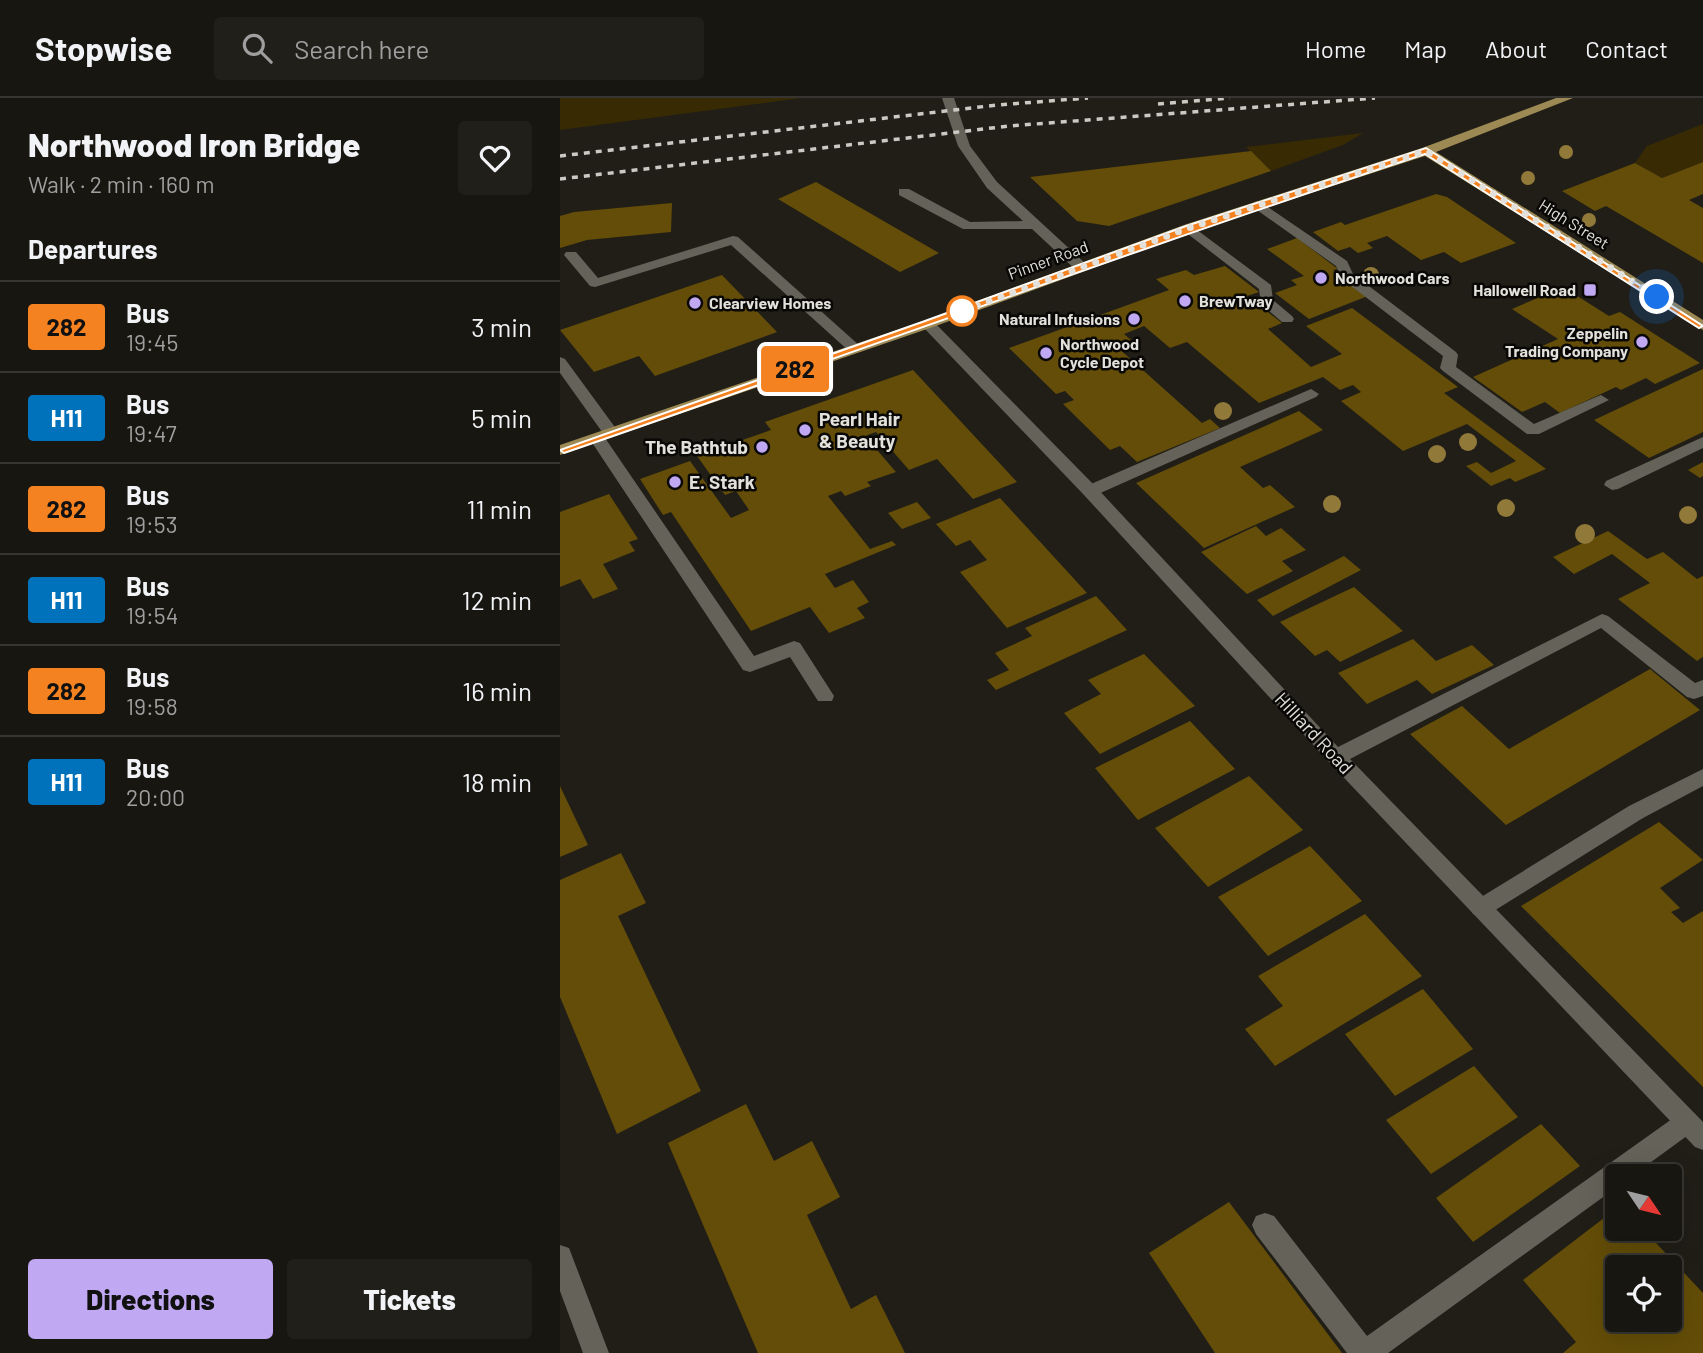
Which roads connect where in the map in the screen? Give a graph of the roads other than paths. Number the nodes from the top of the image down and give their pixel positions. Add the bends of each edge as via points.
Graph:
1 (947, 98) edge
2 (1567, 98) edge
3 (1426, 151) junction
4 (904, 192) dead end
5 (1259, 205) junction
6 (1034, 225) junction
7 (1189, 228) junction
8 (571, 255) dead end
9 (1081, 267) junction
10 (1287, 319) dead end
11 (928, 324) junction
12 (1703, 326) edge
13 (855, 349) junction
14 (560, 362) edge
15 (1311, 394) dead end
16 (1601, 400) dead end
17 (604, 435) junction
18 (1703, 442) edge
19 (560, 450) edge
20 (1612, 485) dead end
21 (1090, 491) junction
22 (1703, 687) edge
23 (825, 696) dead end
24 (1336, 757) junction
25 (1703, 777) edge
26 (1481, 908) junction
27 (1695, 1130) edge
28 (1265, 1224) dead end
29 (560, 1257) edge
30 (596, 1353) edge
31 (1365, 1353) edge

1 - 6 street via 964,146 992,185
2 - 3 main road, Pinner Road
3 - 5 main road, Pinner Road
3 - 12 main road, High Street
4 - 6 street via 968,226
5 - 7 main road, Pinner Road
5 - 16 street via 1342,264 1347,276 1451,355 1448,368 1533,431
6 - 9 street
7 - 9 main road, Pinner Road
7 - 10 street via 1266,288 1266,301
8 - 13 street via 595,283 733,240
9 - 11 main road, Pinner Road
11 - 13 main road, Pinner Road
11 - 21 street, Hilliard Road
13 - 17 main road, Pinner Road
14 - 17 street
15 - 21 street
17 - 19 main road, Pinner Road
17 - 23 street via 750,665 794,649
18 - 20 street
21 - 24 street, Hilliard Road
22 - 24 street via 1694,692 1602,620
24 - 26 street, Hilliard Road
25 - 26 street
26 - 27 street, Hilliard Road
27 - 31 street
28 - 31 street
29 - 30 street

